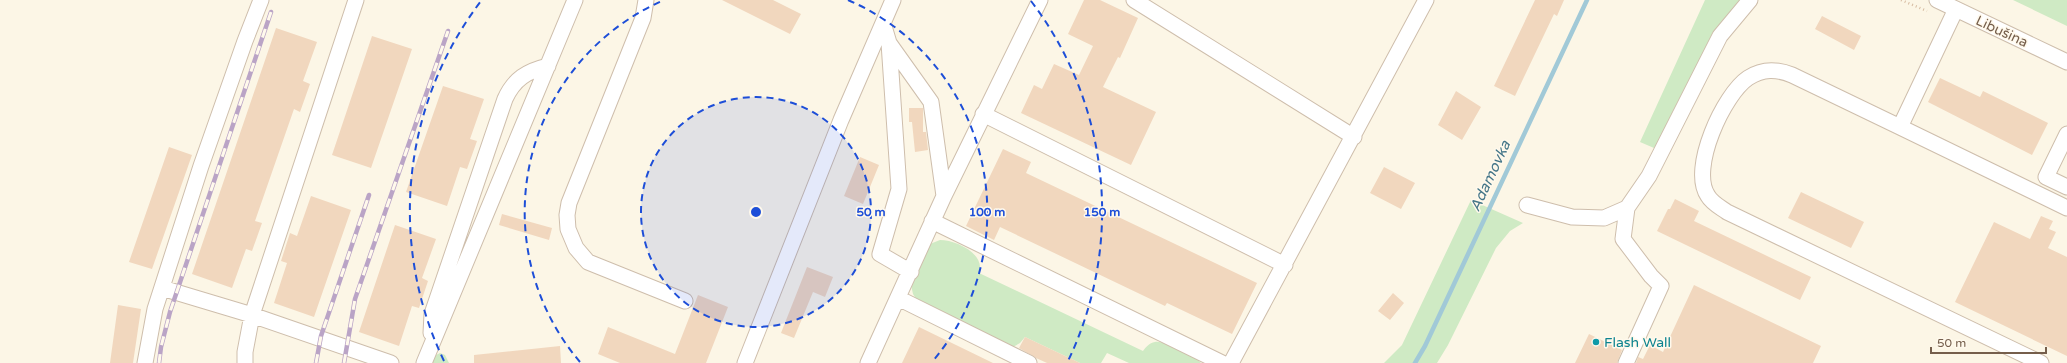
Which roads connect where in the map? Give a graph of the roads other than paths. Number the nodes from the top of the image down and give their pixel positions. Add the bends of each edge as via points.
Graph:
1 (262, 0) edge
2 (356, 0) edge
3 (575, 0) edge
4 (646, 0) edge
5 (893, 0) edge
6 (1040, 0) edge
7 (1134, 0) edge
8 (1426, 0) edge
9 (1750, 0) edge
10 (1937, 0) edge
11 (1956, 9) junction
12 (882, 23) junction
13 (889, 43) junction
14 (2067, 62) edge
15 (548, 66) junction
16 (983, 114) junction
17 (1900, 127) junction
18 (2067, 134) edge
19 (1354, 137) junction
20 (2067, 188) edge
21 (944, 196) junction
22 (1527, 205) dead end
23 (1627, 208) junction
24 (2067, 208) edge
25 (932, 221) junction
26 (1285, 265) junction
27 (911, 272) junction
28 (162, 288) junction
29 (898, 298) junction
30 (685, 301) dead end
31 (252, 315) junction
32 (430, 347) junction
33 (145, 363) edge
34 (245, 363) edge
35 (391, 363) edge
36 (424, 363) edge
37 (745, 363) edge
38 (868, 363) edge
39 (1029, 363) edge
40 (1222, 363) edge
41 (1231, 363) edge
42 (1626, 363) edge
43 (2041, 363) edge

1 - 28 street via 240,56
2 - 31 street
3 - 15 street
4 - 30 street via 643,18 570,203 567,223 576,248 588,262
5 - 12 street
6 - 16 street
7 - 19 street
8 - 19 street
9 - 23 street via 1720,36 1649,176
10 - 11 street, Libušina
11 - 14 street, Libušina
11 - 17 street
12 - 13 street
12 - 37 street
13 - 21 street via 931,102
13 - 27 street via 899,189 880,254
15 - 32 street
15 - 32 street via 536,68 519,78 505,99 432,314
16 - 21 street
16 - 26 street
17 - 24 street
17 - 43 street via 1792,75 1778,70 1763,71 1749,77 1738,86 1727,102 1704,153 1703,185 1708,196 1727,212
18 - 20 street via 2046,177
19 - 26 street
21 - 25 street
22 - 23 street via 1572,217 1604,218
23 - 42 street via 1623,239 1661,286
25 - 27 street
25 - 40 street
26 - 41 street
27 - 29 street
28 - 31 street
28 - 33 street via 155,309
29 - 38 street
29 - 39 street
31 - 34 street
31 - 35 street
32 - 36 street

